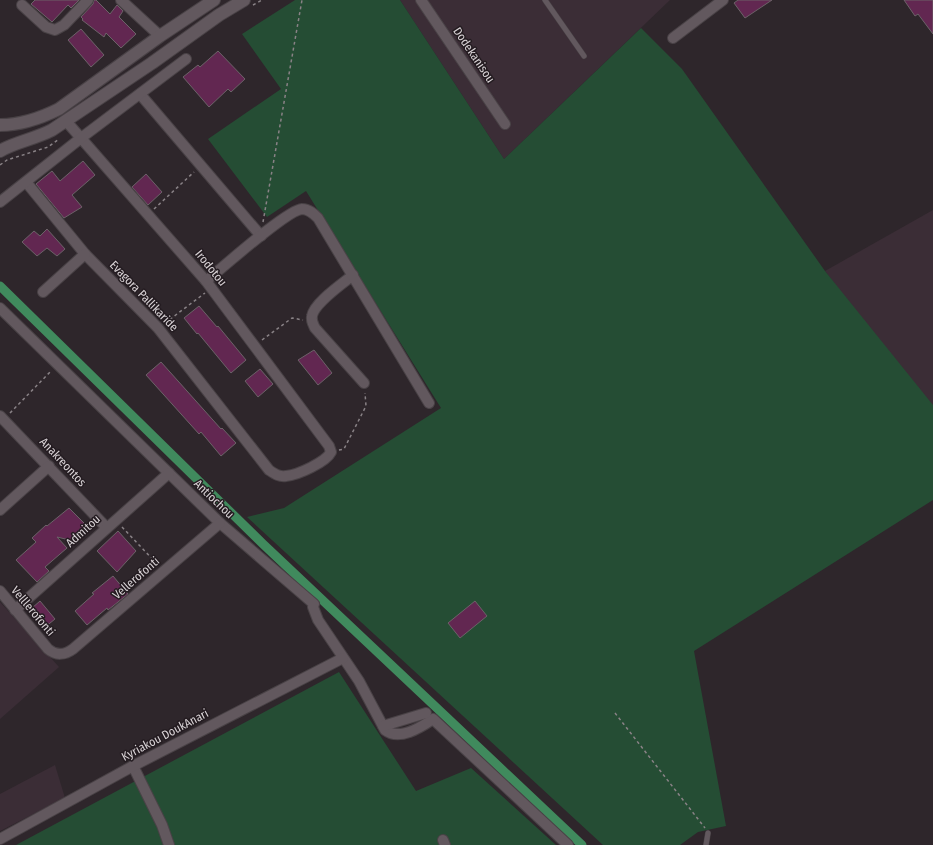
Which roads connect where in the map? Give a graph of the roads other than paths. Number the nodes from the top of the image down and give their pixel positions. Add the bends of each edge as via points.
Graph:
1 (88, 0) edge
2 (121, 0) edge
3 (214, 0) edge
4 (244, 0) edge
5 (421, 0) edge
6 (545, 0) edge
7 (723, 0) edge
8 (22, 5) dead end
9 (160, 36) junction
10 (674, 38) dead end
11 (584, 56) dead end
12 (186, 59) dead end
13 (140, 94) junction
14 (66, 121) junction
15 (505, 124) dead end
16 (0, 125) edge
17 (81, 138) junction
18 (0, 151) edge
19 (26, 182) junction
20 (0, 202) edge
21 (261, 236) junction
22 (85, 254) junction
23 (352, 276) junction
24 (208, 285) junction
25 (43, 292) dead end
26 (0, 308) edge
27 (364, 383) road end
28 (429, 403) dead end
29 (2, 418) edge
30 (331, 452) joint
31 (49, 466) junction
32 (169, 473) junction
33 (0, 510) edge
34 (220, 523) junction
35 (106, 527) junction
36 (0, 591) edge
37 (15, 610) junction
38 (68, 652) joint
39 (343, 658) junction
40 (133, 766) junction
41 (708, 833) road end
42 (0, 839) edge
43 (169, 845) edge
44 (568, 845) edge
45 (706, 845) edge

1 - 8 street via 64,25 55,30 46,27
2 - 9 street
3 - 9 main road
4 - 14 main road
5 - 15 street, Dodekanisou
6 - 11 lane
7 - 10 street
9 - 16 main road via 59,109 21,123
12 - 13 street
13 - 17 street
13 - 21 street
14 - 17 street, Irodotou
14 - 18 main road via 41,136
17 - 19 street
17 - 24 street, Irodotou
19 - 20 street
19 - 22 street, Evagora Pallikaride
21 - 23 street via 298,210 309,211 318,218
21 - 24 street
22 - 25 street
22 - 30 street, Evagora Pallikaride via 158,328 269,470 277,476 295,474 324,461
23 - 27 street via 316,307 312,322
23 - 28 street
24 - 30 street, Irodotou
26 - 32 street, Antiochou
29 - 31 street, Anakreontos
31 - 33 street
31 - 35 street, Anakreontos
32 - 34 street, Antiochou
32 - 35 street, Admitou
34 - 38 street, Vellerofonti
34 - 39 street, Antiochou via 314,604 318,620
35 - 37 street, Admitou
36 - 37 street, Velllerofonti
37 - 38 street, Velllerofonti via 51,651 57,654
39 - 40 street, Kyriakou DoukAnari
39 - 44 street, Antiochou via 359,681 385,730 393,734 402,734 414,730 429,716
40 - 42 street, Kyriakou DoukAnari
40 - 43 street
41 - 45 lane

